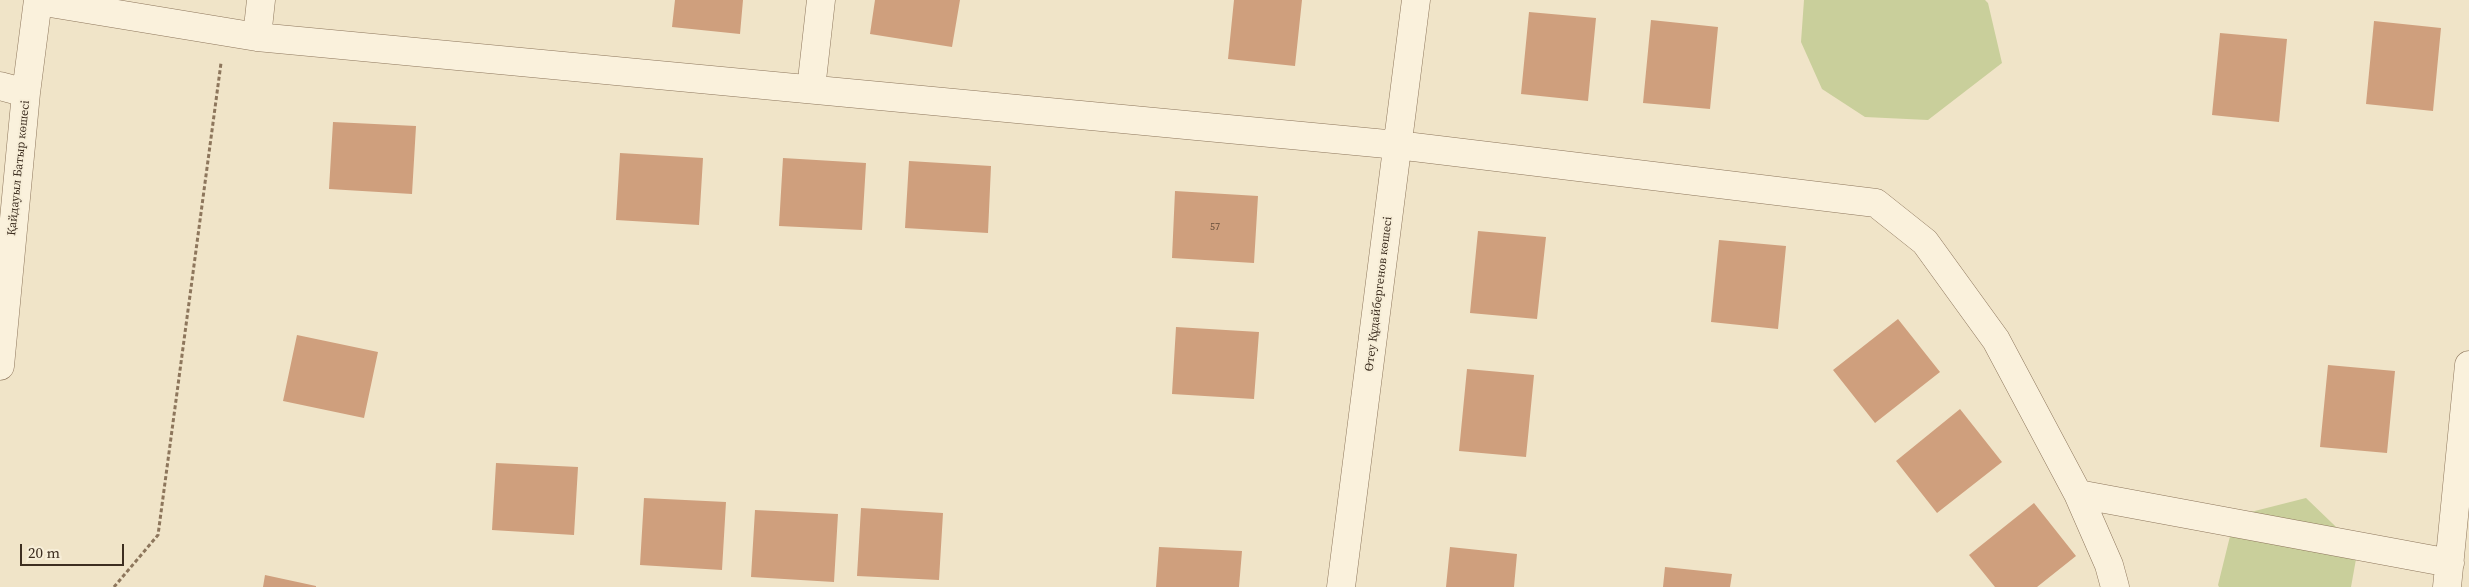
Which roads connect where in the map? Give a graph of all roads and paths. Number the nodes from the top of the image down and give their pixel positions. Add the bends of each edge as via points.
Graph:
1 (261, 0) edge
2 (821, 0) edge
3 (1416, 0) edge
4 (38, 1) edge
5 (225, 32) junction
6 (257, 37) junction
7 (0, 86) edge
8 (811, 90) junction
9 (26, 93) junction
10 (1398, 145) junction
11 (2469, 365) edge
12 (0, 366) edge
13 (2078, 494) junction
14 (2449, 575) edge
15 (114, 587) edge
16 (1341, 587) edge
17 (2115, 587) edge

1 - 6 street
2 - 8 street
3 - 10 street, Өтеу Құдайбергенов көшесі
4 - 5 street
4 - 9 street, Қайдауыл Батыр көшесі
5 - 6 street
5 - 15 path via 158,535
6 - 8 street
7 - 9 street
8 - 10 street
9 - 12 street, Қайдауыл Батыр көшесі
10 - 13 street via 1876,203 1926,242 1996,340
10 - 16 street, Өтеу Құдайбергенов көшесі
11 - 14 street
13 - 14 street
13 - 17 street via 2110,564

